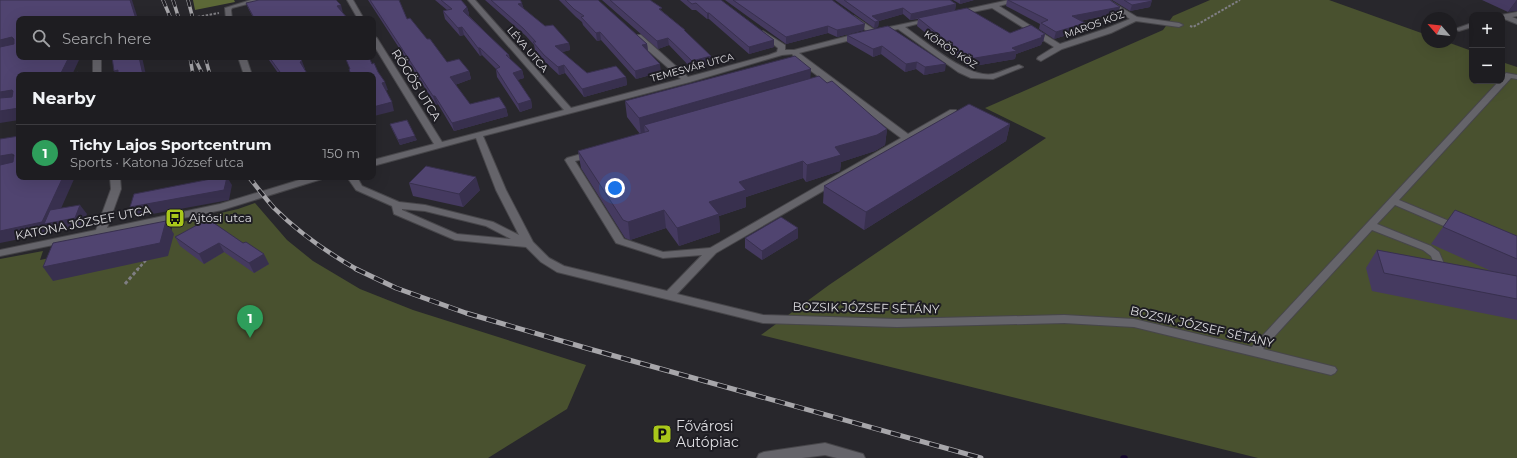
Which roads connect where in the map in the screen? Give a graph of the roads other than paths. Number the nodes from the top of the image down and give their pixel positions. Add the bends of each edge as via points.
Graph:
1 (260, 0) edge
2 (350, 0) edge
3 (471, 0) edge
4 (1018, 0) edge
5 (1104, 0) edge
6 (993, 5) junction
7 (848, 14) edge
8 (950, 14) edge
9 (1517, 14) edge
10 (229, 16) edge
11 (359, 16) edge
12 (1505, 17) edge
13 (935, 18) edge
14 (1505, 18) edge
15 (1136, 19) junction
16 (1517, 22) edge
17 (1179, 25) road end
18 (899, 26) junction
19 (1469, 26) edge
20 (757, 28) edge
21 (1459, 29) dead end
22 (631, 31) edge
23 (873, 32) junction
24 (376, 43) edge
25 (1059, 47) junction
26 (794, 52) junction
27 (781, 53) junction
28 (1042, 59) dead end
29 (97, 60) edge
30 (243, 60) edge
31 (1019, 67) dead end
32 (98, 72) edge
33 (247, 72) edge
34 (1517, 77) edge
35 (687, 80) junction
36 (833, 83) junction
37 (818, 88) edge
38 (569, 111) junction
39 (953, 112) edge
40 (479, 136) junction
41 (907, 138) junction
42 (439, 145) junction
43 (600, 151) edge
44 (376, 161) edge
45 (115, 180) edge
46 (298, 180) edge
47 (354, 180) edge
48 (284, 182) edge
49 (1393, 201) junction
50 (397, 205) junction
51 (1370, 225) junction
52 (1466, 232) edge
53 (100, 233) junction
54 (529, 244) junction
55 (712, 251) junction
56 (0, 253) edge
57 (1444, 276) edge
58 (669, 296) junction
59 (1254, 352) junction
60 (1331, 370) dead end
61 (764, 458) edge
62 (858, 458) edge

1 - 10 street via 229,9
2 - 11 street
3 - 38 street, LÉVA UTCA
4 - 6 street
5 - 15 street
6 - 8 street via 961,9
6 - 25 street, MAROS KÖZ
7 - 23 street
9 - 12 street
13 - 18 street, TEMESVÁR UTCA
14 - 16 street
15 - 17 street
15 - 25 street, MAROS KÖZ
18 - 23 street, TEMESVÁR UTCA
18 - 31 street, KÖRÖS KÖZ via 961,70 974,76 993,77
19 - 21 street
20 - 27 street via 782,47
22 - 35 street
23 - 26 street, TEMESVÁR UTCA
24 - 42 street, RÖGÖS UTCA
25 - 28 street, MAROS KÖZ
26 - 27 street, TEMESVÁR UTCA
26 - 36 street
27 - 35 street, TEMESVÁR UTCA
29 - 32 street
30 - 33 street
34 - 49 street via 1509,75
35 - 38 street, TEMESVÁR UTCA
36 - 37 street
36 - 41 street
38 - 40 street, TEMESVÁR UTCA
39 - 41 street
40 - 42 street, TEMESVÁR UTCA
40 - 54 street, BOZSIK JÓZSEF SÉTÁNY via 501,190
41 - 55 street
42 - 44 street, TEMESVÁR UTCA
43 - 55 street via 570,160 620,241 663,255
45 - 53 street via 116,188
46 - 48 street
47 - 50 street via 359,188
48 - 53 street, KATONA JÓZSEF UTCA via 222,207
49 - 51 street
49 - 52 street
50 - 54 street via 425,208 489,224
50 - 54 street via 398,212 455,236
51 - 57 street via 1427,248 1435,254
51 - 59 street
53 - 56 street, KATONA JÓZSEF UTCA
54 - 58 street, BOZSIK JÓZSEF SÉTÁNY via 545,260 561,269
55 - 58 street
58 - 59 street, BOZSIK JÓZSEF SÉTÁNY via 763,318 897,323 1064,319 1134,323
59 - 60 street, BOZSIK JÓZSEF SÉTÁNY
61 - 62 street via 825,449

